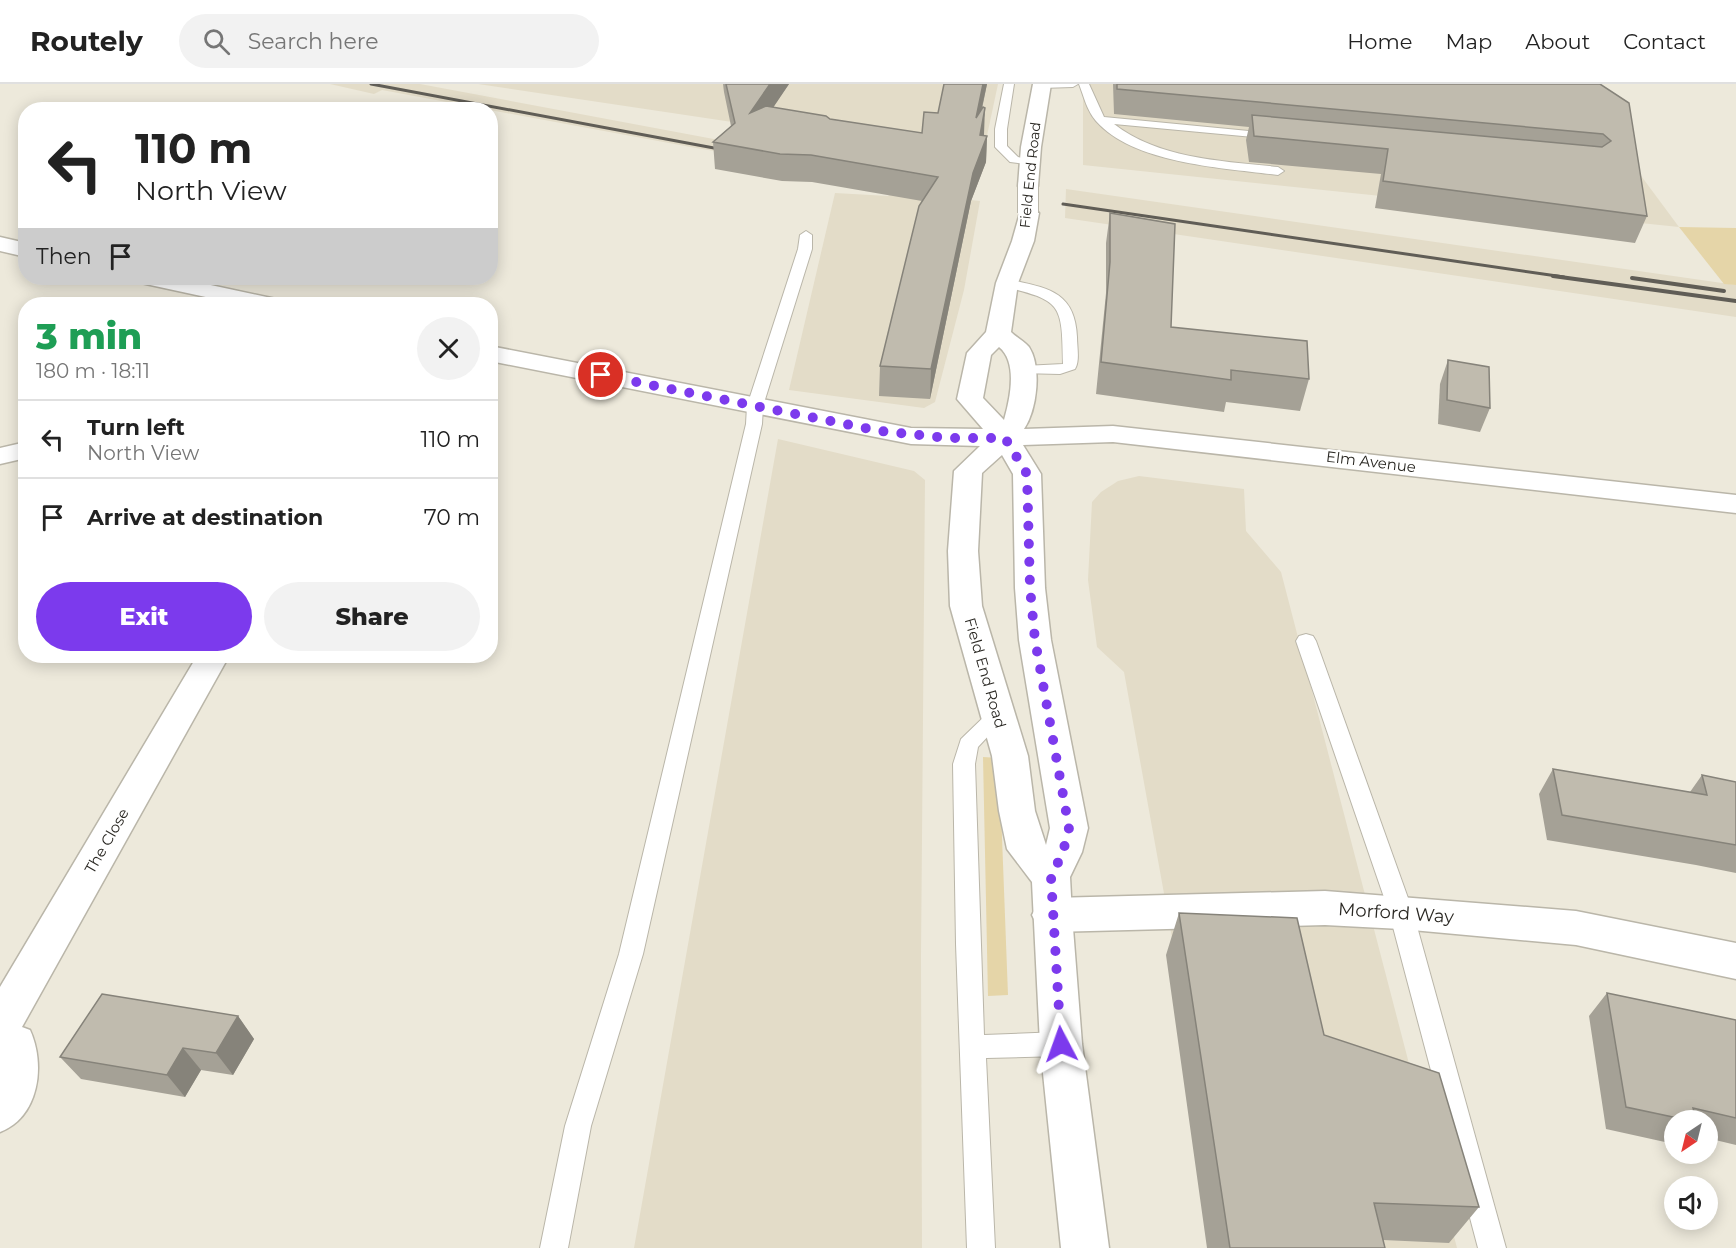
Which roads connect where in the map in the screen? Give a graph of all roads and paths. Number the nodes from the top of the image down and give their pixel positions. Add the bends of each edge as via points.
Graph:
1 (1009, 84) edge
2 (1073, 84) edge
3 (1084, 84) edge
4 (1042, 85) edge
5 (1101, 120) junction
6 (1292, 137) edge
7 (1029, 163) junction
8 (1278, 171) dead end
9 (806, 235) dead end
10 (0, 244) edge
11 (18, 248) edge
12 (1007, 283) junction
13 (181, 285) edge
14 (236, 297) edge
15 (998, 334) junction
16 (498, 355) edge
17 (1024, 370) junction
18 (755, 406) junction
19 (1005, 438) junction
20 (18, 452) edge
21 (0, 456) edge
22 (1736, 504) edge
23 (1306, 641) dead end
24 (209, 663) edge
25 (997, 716) junction
26 (1051, 896) junction
27 (1401, 912) junction
28 (1736, 961) edge
29 (0, 1026) edge
30 (0, 1043) edge
31 (1061, 1044) junction
32 (973, 1047) junction
33 (0, 1111) edge
34 (554, 1248) edge
35 (981, 1248) edge
36 (1085, 1248) edge
37 (1492, 1248) edge

1 - 7 lane via 1001,147 1014,160
2 - 4 lane
3 - 5 lane via 1090,106
4 - 7 street, Field End Road
5 - 6 lane
5 - 8 lane via 1119,134 1160,151
7 - 12 street, Field End Road, bridge via 1023,242
9 - 18 lane via 805,249
10 - 11 street
12 - 15 street, Field End Road
12 - 17 lane via 1036,289 1065,305 1069,315 1070,366 1060,370
13 - 14 street
15 - 17 street via 1018,350
15 - 19 street via 979,353 970,399
16 - 18 street, Elm Avenue
17 - 19 street, Field End Road via 1018,419
18 - 19 street, Elm Avenue via 911,435
18 - 34 lane via 674,775 630,954 578,1126
19 - 22 street, Elm Avenue via 1101,433 1184,440
19 - 25 street, Field End Road via 968,471 963,551 966,606
19 - 26 street via 1027,474 1035,640 1069,828
20 - 21 street
23 - 27 lane
24 - 29 street, The Close
25 - 26 street, Field End Road via 1010,756 1026,849
25 - 32 lane via 968,744 964,764
26 - 27 street, Morford Way
26 - 31 street
27 - 28 street, Morford Way via 1576,928
27 - 37 lane
30 - 33 street via 15,1044 16,1086
31 - 32 lane
31 - 36 street
32 - 35 lane

